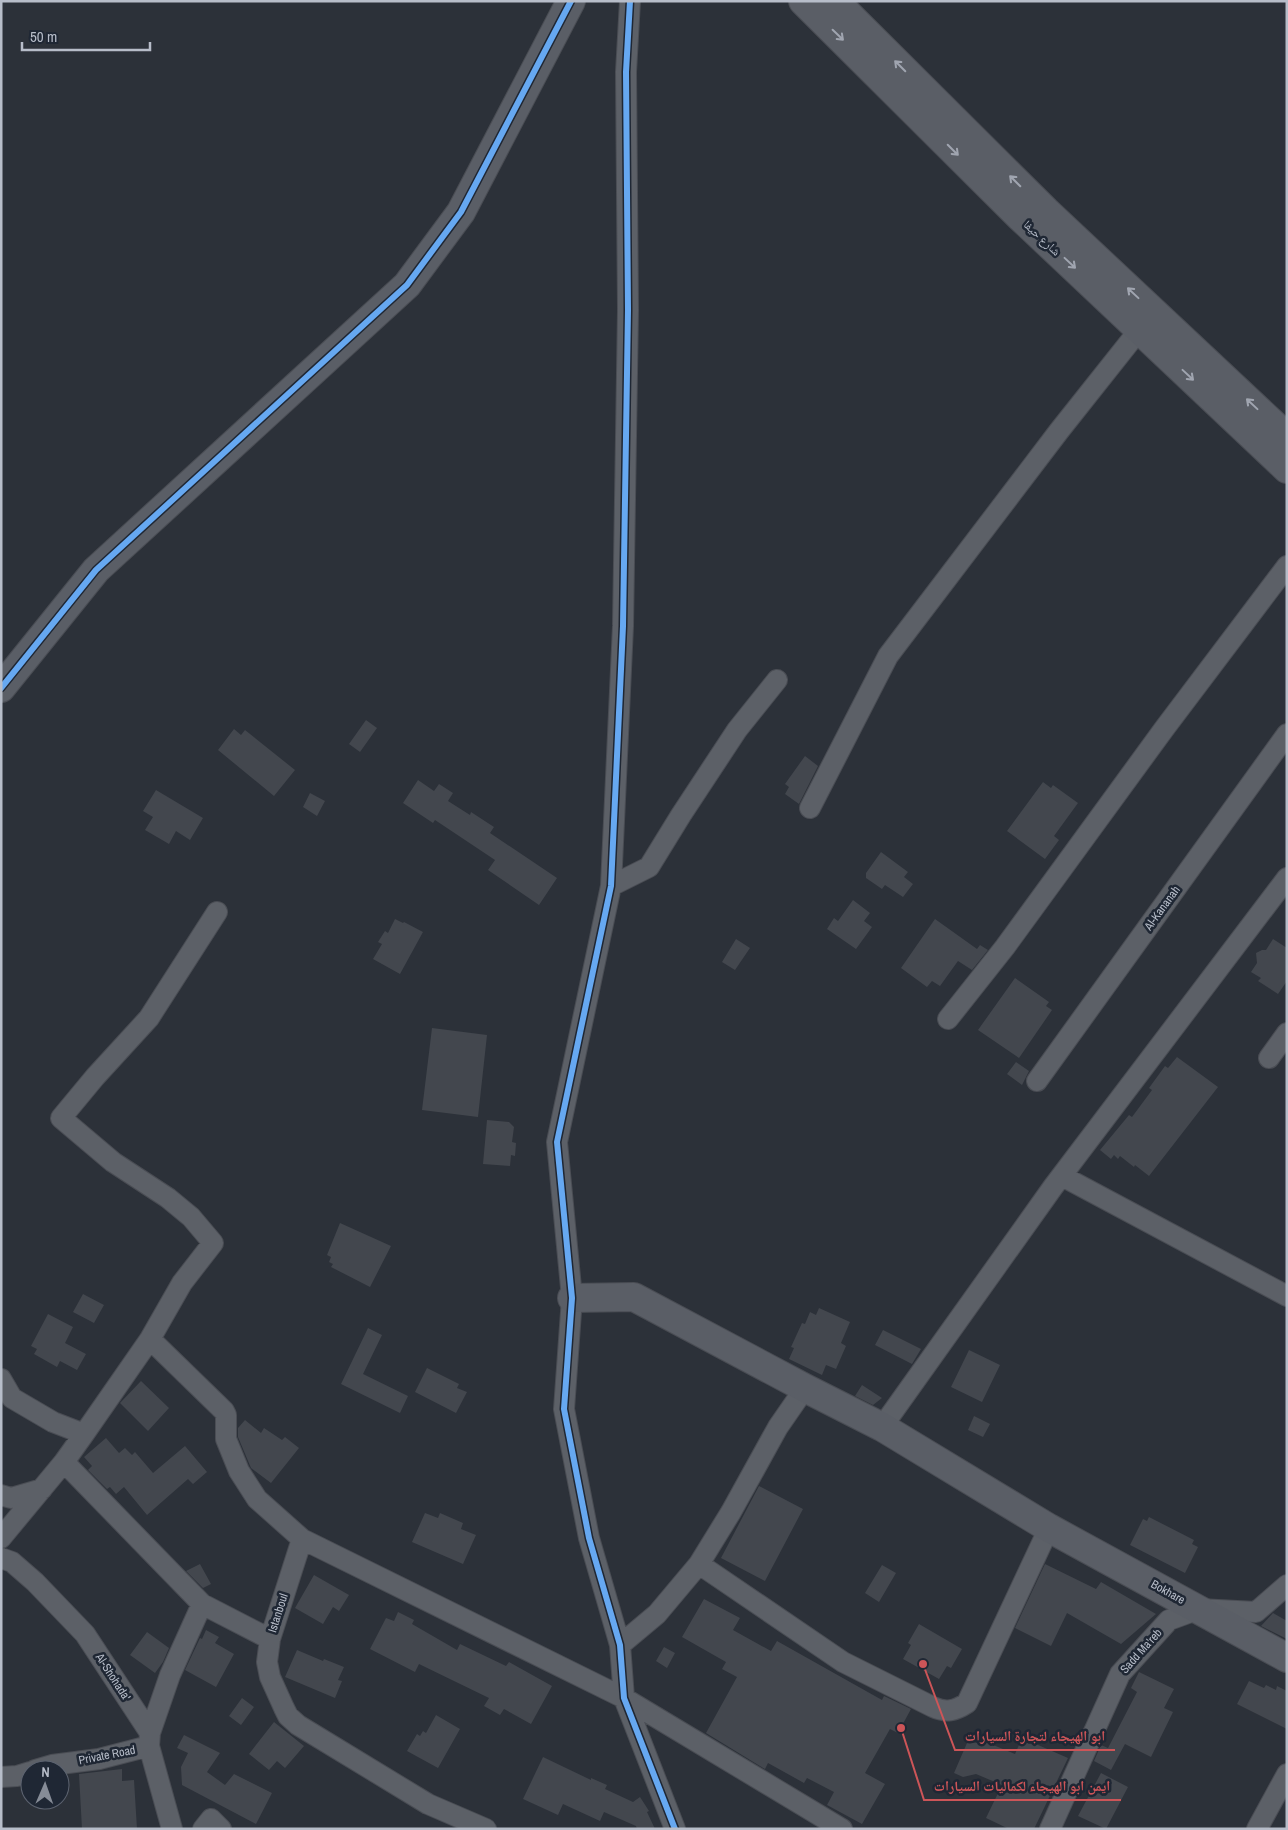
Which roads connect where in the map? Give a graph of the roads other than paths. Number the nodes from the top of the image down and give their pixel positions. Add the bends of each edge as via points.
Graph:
1 (571, 1) edge
2 (630, 1) edge
3 (803, 1) edge
4 (835, 1) edge
5 (1140, 329) junction
6 (1287, 438) edge
7 (1287, 469) edge
8 (1287, 566) edge
9 (776, 680) dead end
10 (1, 688) edge
11 (1287, 734) edge
12 (810, 808) dead end
13 (1287, 878) edge
14 (611, 886) junction
15 (217, 912) dead end
16 (948, 1019) dead end
17 (1287, 1033) edge
18 (1268, 1058) dead end
19 (1037, 1081) dead end
20 (1062, 1176) junction
21 (1287, 1296) edge
22 (572, 1298) junction
23 (150, 1339) junction
24 (1, 1379) edge
25 (805, 1388) junction
26 (882, 1427) junction
27 (84, 1434) junction
28 (64, 1462) junction
29 (42, 1489) junction
30 (1, 1495) edge
31 (1049, 1528) junction
32 (1, 1538) edge
33 (302, 1540) junction
34 (1, 1558) edge
35 (699, 1564) junction
36 (1287, 1585) edge
37 (202, 1604) junction
38 (1199, 1609) junction
39 (270, 1639) junction
40 (620, 1645) junction
41 (1287, 1658) edge
42 (624, 1698) junction
43 (150, 1740) junction
44 (70, 1762) edge
45 (1287, 1774) edge
46 (20, 1775) edge
47 (1, 1776) edge
48 (172, 1829) edge
49 (203, 1829) edge
50 (221, 1829) edge
51 (486, 1829) edge
52 (674, 1829) edge
53 (842, 1829) edge
54 (1050, 1829) edge
55 (1257, 1829) edge

1 - 10 street via 461,212 407,285 96,570
2 - 14 street via 626,72 628,310 623,626
3 -> 5 street, شارع حيفا via 1020,217
6 -> 4 street, شارع حيفا via 1046,211
5 -> 7 street, شارع حيفا
5 - 12 street via 888,656
8 - 16 street
9 - 14 street via 737,730 649,867
11 - 19 street, Al-Kananah
13 - 20 street
14 - 22 street via 557,1142
15 - 23 street via 149,1018 61,1118 113,1162 168,1198 213,1243 182,1283
17 - 18 street
20 - 21 street
20 - 26 street
22 - 25 street, Bokhare via 634,1297
22 - 40 street via 564,1410 589,1538
23 - 27 street
23 - 33 street via 224,1411 226,1439 239,1471 257,1498
24 - 27 street via 12,1398 53,1422
25 - 26 street, Bokhare
25 - 35 street via 778,1427
26 - 31 street, Bokhare
27 - 28 street
28 - 29 street
28 - 37 street
29 - 30 street via 11,1498
29 - 32 street
31 - 35 street via 967,1703 950,1711 933,1708 843,1662
31 - 38 street, Bokhare
33 - 39 street, Istanboul
33 - 42 street
34 - 43 street, Al-Shohada' via 12,1562 35,1582 85,1634
35 - 40 street via 657,1614
36 - 38 street, Sadd Ma'reb via 1256,1612
37 - 39 street
37 - 43 street via 170,1675
38 - 41 street, Bokhare
38 - 54 street, Sadd Ma'reb via 1169,1620 1120,1674
39 - 51 street, Istanboul via 267,1662 270,1677 293,1722 428,1804
40 - 42 street
42 - 52 street
42 - 53 street
43 - 44 street, Private Road via 99,1758
43 - 48 street, Al-Shohada'
45 - 55 street
46 - 47 street
49 - 50 street via 211,1819

